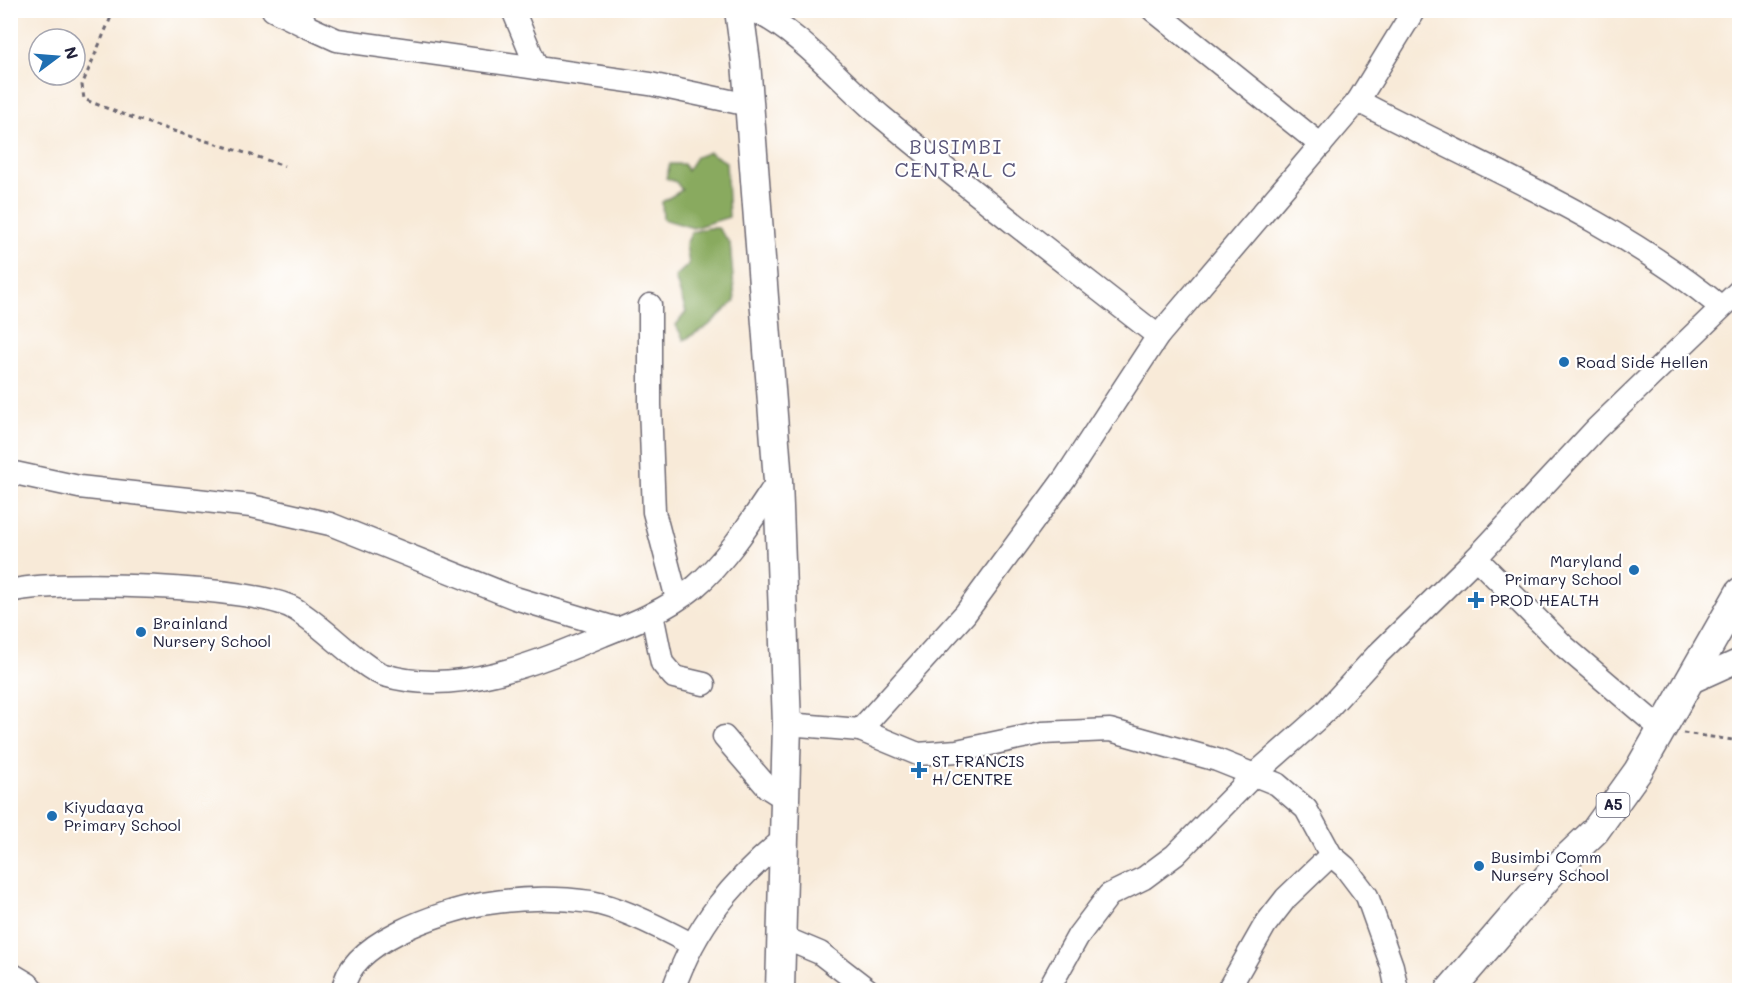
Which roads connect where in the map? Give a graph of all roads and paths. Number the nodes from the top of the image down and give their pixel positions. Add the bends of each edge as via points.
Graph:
1 (114, 10) edge
2 (273, 10) edge
3 (513, 10) edge
4 (739, 10) edge
5 (752, 10) edge
6 (1153, 10) edge
7 (1414, 10) edge
8 (303, 18) edge
9 (537, 68) junction
10 (1358, 101) junction
11 (748, 105) junction
12 (1321, 145) junction
13 (284, 166) dead end
14 (1740, 290) edge
15 (650, 305) dead end
16 (1721, 308) junction
17 (1158, 336) junction
18 (10, 472) edge
19 (778, 481) junction
20 (1476, 558) junction
21 (10, 591) edge
22 (1740, 592) edge
23 (677, 599) junction
24 (652, 614) junction
25 (618, 629) junction
26 (1740, 660) edge
27 (704, 684) dead end
28 (1687, 684) junction
29 (787, 724) junction
30 (1661, 729) junction
31 (860, 730) junction
32 (724, 737) dead end
33 (1740, 741) edge
34 (1253, 776) junction
35 (787, 800) junction
36 (786, 837) junction
37 (1331, 855) junction
38 (782, 937) junction
39 (692, 944) junction
40 (10, 976) edge
41 (33, 990) edge
42 (343, 990) edge
43 (674, 990) edge
44 (780, 990) edge
45 (868, 990) edge
46 (1048, 990) edge
47 (1228, 990) edge
48 (1397, 990) edge
49 (1450, 990) edge

1 - 13 path via 82,85 84,99 143,123 206,139
2 - 8 street
3 - 9 street
4 - 11 main road
5 - 17 street via 792,36 880,116
6 - 12 street
7 - 10 street
8 - 9 street via 337,40
9 - 11 street via 650,84
10 - 12 street
10 - 16 street via 1643,249
11 - 19 main road
12 - 17 street
14 - 16 street
15 - 23 street via 654,512
16 - 20 street via 1596,429
17 - 31 street via 1065,478 965,614
18 - 25 street via 79,487 251,506 330,524 515,598
19 - 23 street via 721,562
19 - 29 main road
20 - 30 street via 1565,647
20 - 34 street via 1324,713
21 - 25 street via 69,584 228,592 290,606 315,621 380,674 400,680 475,677 533,664
22 - 28 main road, A5
23 - 24 street
24 - 25 street
24 - 27 street via 662,663 674,677
26 - 28 street
28 - 30 main road, A5
29 - 31 street
29 - 35 main road
30 - 33 path
30 - 49 main road, A5 via 1638,771 1595,831 1552,872
31 - 34 street via 918,754 957,751 1042,732 1110,730 1217,760
32 - 35 street via 768,788
34 - 37 street via 1277,784 1306,809
34 - 46 street via 1175,855 1144,878 1109,895 1078,936
35 - 36 main road
36 - 38 main road
36 - 39 street via 747,869 715,907
37 - 47 street via 1286,898 1265,925
37 - 48 street via 1367,896
38 - 44 main road
38 - 45 street via 820,952
39 - 42 street via 660,927 593,903 539,899 481,904 421,923 379,942 356,961 345,978
39 - 43 street
40 - 41 street

